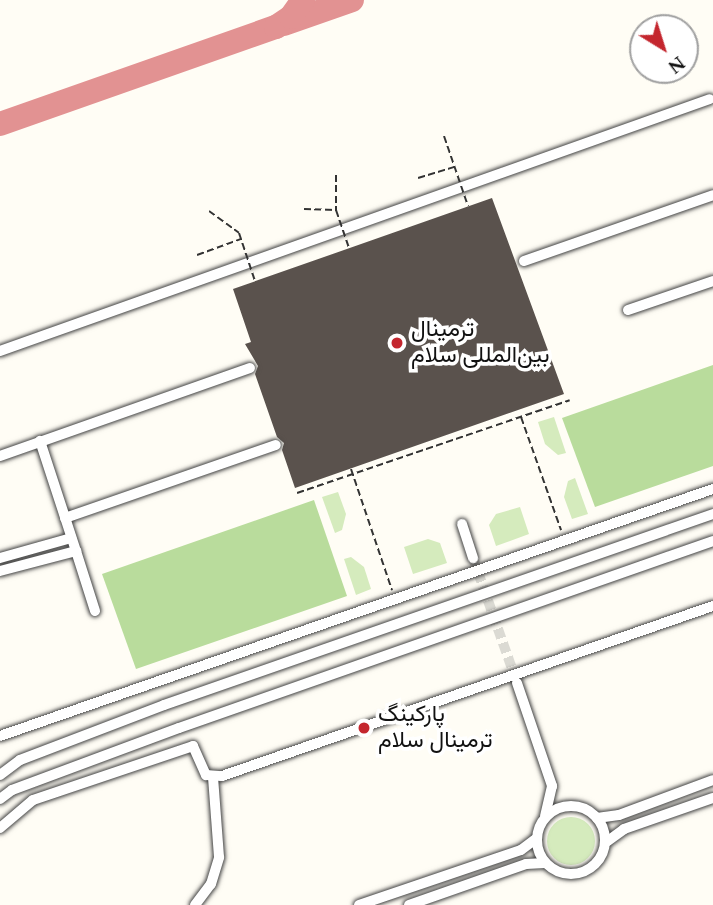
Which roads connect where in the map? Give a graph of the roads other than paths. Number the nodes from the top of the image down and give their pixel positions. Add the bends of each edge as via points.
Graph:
1 (712, 102) edge
2 (713, 195) edge
3 (524, 261) dead end
4 (713, 281) edge
5 (628, 310) dead end
6 (0, 351) edge
7 (250, 368) dead end
8 (40, 441) junction
9 (276, 445) dead end
10 (0, 456) edge
11 (713, 489) edge
12 (713, 514) edge
13 (65, 518) junction
14 (462, 524) dead end
15 (71, 538) junction
16 (713, 541) edge
17 (76, 551) junction
18 (0, 558) edge
19 (473, 558) tunnel mouth
20 (0, 570) edge
21 (713, 606) edge
22 (95, 611) dead end
23 (517, 683) tunnel mouth
24 (0, 736) edge
25 (111, 752) junction
26 (116, 770) junction
27 (0, 775) edge
28 (213, 778) junction
29 (713, 780) edge
30 (552, 786) junction
31 (713, 798) edge
32 (0, 799) edge
33 (580, 807) junction
34 (597, 818) junction
35 (544, 819) junction
36 (0, 828) edge
37 (537, 838) junction
38 (605, 843) junction
39 (545, 863) junction
40 (195, 905) edge
41 (359, 905) edge
42 (409, 905) edge

1 - 6 street
2 - 3 street
4 - 5 street
7 - 8 street
8 - 10 street
8 - 13 street
9 - 13 street
11 - 24 street
12 - 27 street via 164,705 30,756
13 - 15 street
14 - 19 street
15 - 17 street
15 - 18 street
16 - 25 street
17 - 20 street
17 - 22 street
21 - 28 street
23 - 30 street
25 - 26 street
25 - 32 street via 12,790
26 - 28 street via 193,746 201,768
26 - 36 street via 33,800
28 - 40 street via 219,857 211,884
29 - 34 street via 619,815
30 - 33 street
30 - 35 street via 553,797
31 - 38 street via 625,829
33 - 34 street
33 - 35 street via 560,808
34 - 38 street
35 - 37 street
37 - 39 street
37 - 41 street via 521,850
38 - 39 street via 603,854 587,870 565,874
39 - 42 street via 526,864

